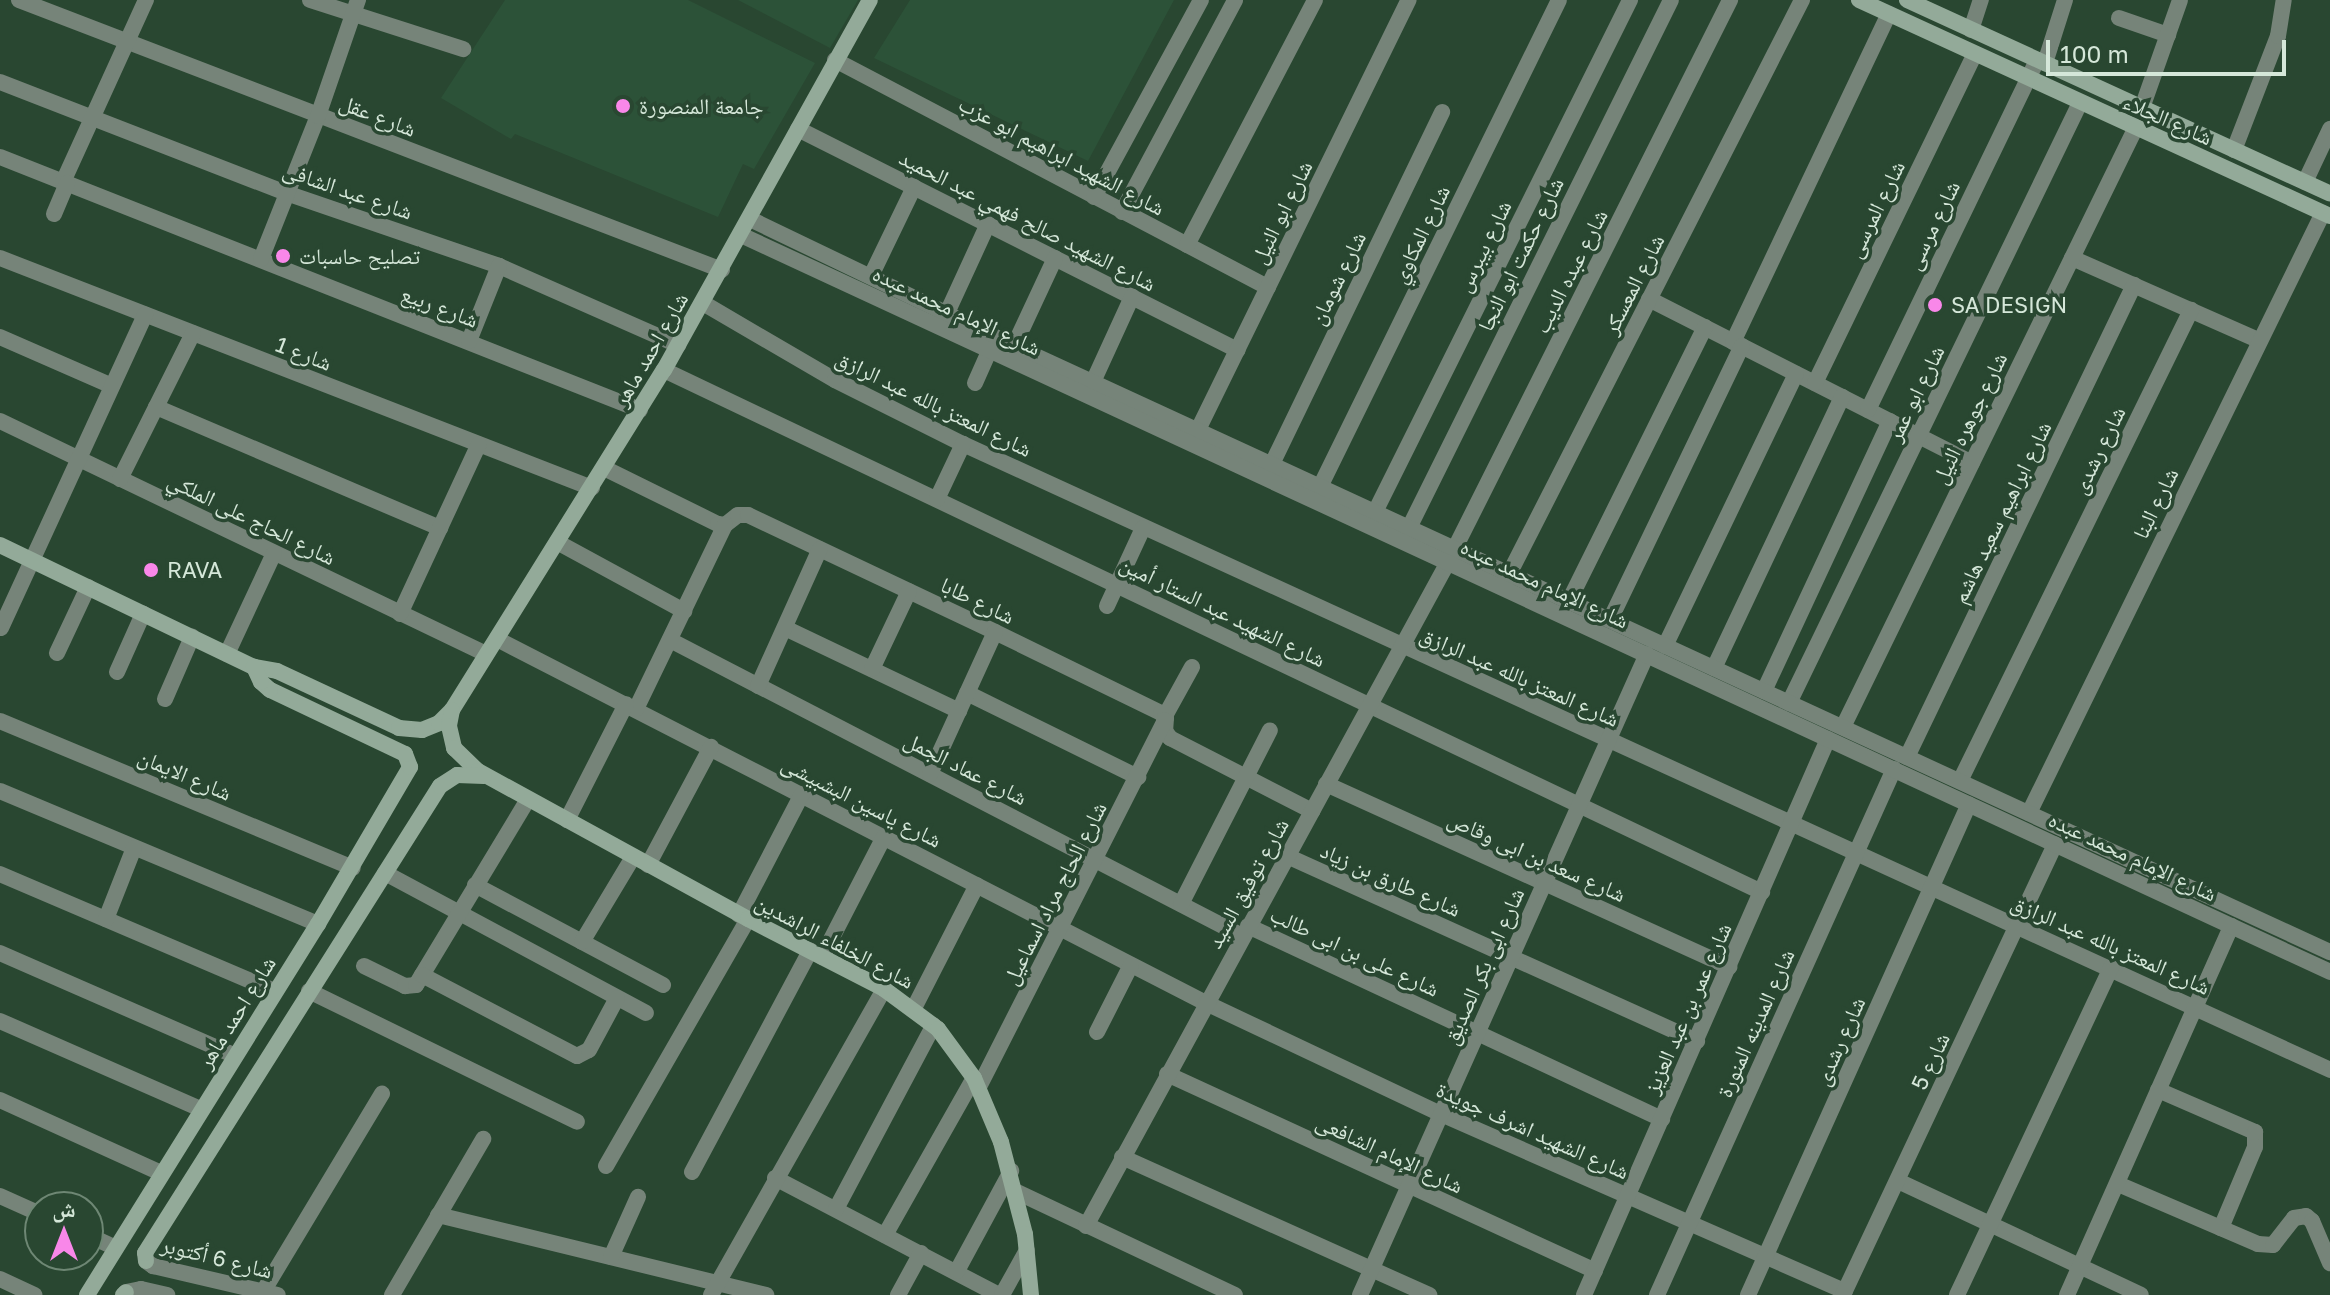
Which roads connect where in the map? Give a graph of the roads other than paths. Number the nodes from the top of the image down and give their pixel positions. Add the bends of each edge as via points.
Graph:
1 (19, 0) edge
2 (146, 0) edge
3 (310, 0) edge
4 (870, 0) edge
5 (1201, 0) edge
6 (1235, 0) edge
7 (1315, 0) edge
8 (1409, 0) edge
9 (1559, 0) edge
10 (1630, 0) edge
11 (1671, 0) edge
12 (1730, 0) edge
13 (1802, 0) edge
14 (1859, 0) edge
15 (1907, 0) edge
16 (1981, 0) edge
17 (2065, 0) edge
18 (2180, 0) edge
19 (2284, 0) edge
20 (1933, 6) edge
21 (356, 7) edge
22 (1885, 8) edge
23 (2119, 18) dead end
24 (1971, 30) junction
25 (2168, 35) junction
26 (127, 42) junction
27 (463, 49) dead end
28 (1975, 54) junction
29 (835, 60) junction
30 (2041, 61) junction
31 (2028, 79) junction
32 (0, 82) edge
33 (2080, 103) junction
34 (2142, 108) junction
35 (1442, 112) dead end
36 (318, 116) junction
37 (92, 118) junction
38 (798, 129) junction
39 (2135, 129) junction
40 (2330, 129) edge
41 (2234, 150) junction
42 (0, 157) edge
43 (65, 182) junction
44 (2305, 182) junction
45 (914, 187) junction
46 (289, 194) junction
47 (2330, 194) edge
48 (1094, 197) junction
49 (1122, 212) junction
50 (54, 214) dead end
51 (2326, 214) edge
52 (750, 219) junction
53 (988, 224) junction
54 (741, 235) junction
55 (1187, 245) junction
56 (0, 258) edge
57 (1055, 258) junction
58 (2072, 258) junction
59 (261, 259) junction
60 (499, 266) junction
61 (722, 270) junction
62 (871, 276) junction
63 (2134, 285) junction
64 (1268, 287) junction
65 (1132, 297) junction
66 (1649, 299) junction
67 (703, 303) junction
68 (2191, 310) junction
69 (947, 313) junction
70 (145, 315) junction
71 (1705, 327) junction
72 (193, 333) junction
73 (0, 337) edge
74 (2258, 340) junction
75 (469, 341) junction
76 (1738, 344) junction
77 (678, 345) junction
78 (1014, 346) junction
79 (990, 350) junction
80 (1238, 350) junction
81 (664, 370) junction
82 (1796, 374) junction
83 (1093, 382) junction
84 (975, 383) dead end
85 (1815, 383) junction
86 (112, 386) junction
87 (1842, 397) junction
88 (156, 407) junction
89 (640, 410) junction
90 (1868, 410) junction
91 (0, 421) edge
92 (1890, 421) junction
93 (1919, 436) junction
94 (1195, 437) junction
95 (479, 444) junction
96 (963, 444) junction
97 (79, 459) junction
98 (1972, 463) junction
99 (1272, 464) junction
100 (604, 468) junction
101 (120, 479) junction
102 (1320, 487) junction
103 (592, 488) junction
104 (937, 499) junction
105 (1375, 512) junction
106 (725, 525) junction
107 (440, 528) junction
108 (1143, 528) junction
109 (1409, 528) junction
110 (557, 542) junction
111 (0, 545) edge
112 (820, 549) junction
113 (274, 553) junction
114 (1452, 556) junction
115 (33, 561) junction
116 (1506, 581) junction
117 (1117, 585) junction
118 (88, 587) junction
119 (909, 591) junction
120 (1569, 601) junction
121 (1107, 606) dead end
122 (684, 611) junction
123 (143, 614) junction
124 (400, 614) junction
125 (1610, 620) junction
126 (1, 628) edge
127 (785, 628) junction
128 (995, 632) junction
129 (192, 637) junction
130 (497, 639) junction
131 (670, 640) junction
132 (1665, 646) junction
133 (1403, 647) junction
134 (57, 653) dead end
135 (227, 654) junction
136 (486, 654) junction
137 (1647, 654) junction
138 (254, 667) junction
139 (1192, 667) dead end
140 (1714, 668) junction
141 (872, 669) junction
142 (117, 672) dead end
143 (758, 686) junction
144 (1764, 691) junction
145 (967, 693) junction
146 (165, 699) dead end
147 (1789, 703) junction
148 (1370, 705) junction
149 (631, 706) junction
150 (452, 710) junction
151 (959, 711) junction
152 (1166, 717) junction
153 (0, 721) edge
154 (1843, 727) junction
155 (1270, 730) dead end
156 (1828, 739) junction
157 (1608, 740) junction
158 (711, 747) junction
159 (1907, 757) junction
160 (1894, 769) junction
161 (930, 774) junction
162 (485, 776) junction
163 (1138, 777) junction
164 (1246, 778) junction
165 (1960, 781) junction
166 (1326, 784) junction
167 (0, 791) edge
168 (802, 794) junction
169 (528, 799) junction
170 (1969, 804) junction
171 (1579, 805) junction
172 (1996, 807) junction
173 (1312, 811) junction
174 (2029, 813) junction
175 (567, 820) junction
176 (1792, 823) junction
177 (884, 837) junction
178 (2055, 844) junction
179 (134, 848) junction
180 (1856, 853) junction
181 (1287, 856) junction
182 (1096, 860) junction
183 (641, 861) junction
184 (353, 868) junction
185 (385, 873) junction
186 (0, 874) edge
187 (1544, 883) junction
188 (475, 885) junction
189 (977, 885) junction
190 (1932, 886) junction
191 (1762, 892) junction
192 (1181, 904) junction
193 (459, 913) junction
194 (744, 917) junction
195 (106, 919) junction
196 (318, 924) junction
197 (2018, 925) junction
198 (2231, 926) junction
199 (1062, 930) junction
200 (1245, 931) junction
201 (582, 942) junction
202 (2330, 952) edge
203 (0, 953) edge
204 (816, 954) junction
205 (1511, 957) junction
206 (1131, 965) junction
207 (364, 966) dead end
208 (1729, 967) junction
209 (2111, 967) junction
210 (2330, 972) edge
211 (422, 975) junction
212 (663, 985) dead end
213 (884, 989) junction
214 (274, 991) junction
215 (309, 991) junction
216 (617, 998) junction
217 (1206, 1003) junction
218 (2195, 1006) junction
219 (914, 1008) junction
220 (646, 1013) dead end
221 (0, 1021) edge
222 (934, 1025) junction
223 (1097, 1032) dead end
224 (1477, 1033) junction
225 (1697, 1041) junction
226 (234, 1055) junction
227 (2330, 1070) edge
228 (1167, 1074) junction
229 (976, 1082) junction
230 (2158, 1090) junction
231 (382, 1094) dead end
232 (0, 1100) edge
233 (200, 1109) junction
234 (1441, 1114) junction
235 (1662, 1119) junction
236 (577, 1122) dead end
237 (483, 1139) dead end
238 (1122, 1157) junction
239 (606, 1166) dead end
240 (1011, 1171) junction
241 (692, 1172) dead end
242 (161, 1173) junction
243 (775, 1178) junction
244 (1898, 1181) junction
245 (2118, 1184) junction
246 (1409, 1185) junction
247 (1017, 1192) junction
248 (0, 1196) edge
249 (638, 1197) dead end
250 (1629, 1197) junction
251 (24, 1207) edge
252 (836, 1209) junction
253 (438, 1215) junction
254 (1689, 1224) junction
255 (1990, 1224) junction
256 (1086, 1226) junction
257 (2221, 1228) junction
258 (885, 1235) junction
259 (104, 1242) edge
260 (114, 1247) junction
261 (1027, 1250) junction
262 (921, 1253) junction
263 (611, 1257) junction
264 (1766, 1257) junction
265 (146, 1261) joint
266 (2330, 1263) edge
267 (2080, 1267) junction
268 (1371, 1269) junction
269 (957, 1271) junction
270 (1595, 1271) junction
271 (0, 1279) edge
272 (714, 1289) edge
273 (1844, 1293) edge
274 (124, 1294) edge
275 (267, 1294) edge
276 (35, 1295) edge
277 (87, 1295) edge
278 (167, 1295) edge
279 (392, 1295) edge
280 (766, 1295) edge
281 (898, 1295) edge
282 (1001, 1295) edge
283 (1031, 1295) edge
284 (1235, 1295) edge
285 (1360, 1295) edge
286 (1429, 1295) edge
287 (1584, 1295) edge
288 (1657, 1295) edge
289 (1748, 1295) edge
290 (1957, 1295) edge
291 (2067, 1295) edge
292 (2141, 1295) edge

1 - 26 street, شارع عقل
2 - 26 street
3 - 21 street
4 - 29 main road, شارع احمد ماهر
5 - 48 street
6 - 49 street
7 - 55 street
8 - 64 street, شارع ابو النيل
9 - 102 street, شارع المكاوي
10 - 105 street, شارع بيبرس
11 - 109 street, شارع حكمت ابو النجا
12 - 114 street, شارع عبده الديب
13 - 66 street, شارع المعسكر
14 - 22 main road, شارع الجلاء
15 - 20 main road, شارع الجلاء
16 - 24 street
17 - 30 street, شارع مرسى
18 - 25 street
19 - 41 street via 2278,36
20 - 24 main road, شارع الجلاء
21 - 27 street
21 - 36 street
22 - 28 main road, شارع الجلاء
22 - 76 street
23 - 25 street
24 - 30 main road, شارع الجلاء
25 - 34 street
26 - 36 street, شارع عقل
26 - 37 street
28 - 31 main road, شارع الجلاء
28 - 85 street, شارع المرسى
29 - 38 main road, شارع احمد ماهر
29 - 48 street, شارع الشهيد ابراهيم ابو عزب
30 - 31 street, شارع مرسى
30 - 34 main road, شارع الجلاء
31 - 33 main road, شارع الجلاء
31 - 90 street, شارع مرسى
32 - 37 street, شارع عبد الشافى
33 - 39 main road, شارع الجلاء
33 - 93 street, شارع ابو عمر
34 - 41 main road, شارع الجلاء
35 - 99 street, شارع شومان
36 - 46 street
36 - 61 street, شارع عقل
37 - 43 street
37 - 46 street, شارع عبد الشافى
38 - 45 street, شارع الشهيد صالح فهمي عبد الحميد
38 - 52 main road, شارع احمد ماهر
39 - 51 main road, شارع الجلاء
39 - 58 street, شارع جوهره النيل
40 - 44 street
41 - 44 main road, شارع الجلاء
42 - 43 street, شارع ربيع
43 - 50 street
43 - 59 street, شارع ربيع
44 - 47 main road, شارع الجلاء
45 - 53 street, شارع الشهيد صالح فهمي عبد الحميد
45 - 62 street
46 - 59 street
46 - 60 street, شارع عبد الشافى
48 - 49 street, شارع الشهيد ابراهيم ابو عزب
49 - 55 street, شارع الشهيد ابراهيم ابو عزب
51 - 74 street, شارع البنا
52 - 54 main road, شارع احمد ماهر
52 - 62 street, شارع الإمام محمد عبده
53 - 57 street, شارع الشهيد صالح فهمي عبد الحميد
53 - 69 street
54 - 61 main road, شارع احمد ماهر
54 - 79 street, شارع الإمام محمد عبده
55 - 64 street, شارع الشهيد ابراهيم ابو عزب
56 - 70 street, شارع 1
57 - 65 street, شارع الشهيد صالح فهمي عبد الحميد
57 - 78 street
58 - 63 street
58 - 98 street, شارع جوهره النيل
59 - 75 street, شارع ربيع
60 - 75 street
60 - 77 street, شارع عبد الشافى
61 - 67 main road, شارع احمد ماهر
62 - 69 street, شارع الإمام محمد عبده
63 - 68 street
63 - 159 street, شارع ابراهيم سعيد هاشم
64 - 80 street, شارع ابو النيل
65 - 80 street, شارع الشهيد صالح فهمي عبد الحميد
65 - 83 street
66 - 71 street
66 - 116 street, شارع المعسكر
67 - 77 main road, شارع احمد ماهر
67 - 96 street, شارع المعتز بالله عبد الرازق via 835,380
68 - 74 street
68 - 165 street, شارع رشدى
69 - 78 street, شارع الإمام محمد عبده
70 - 72 street, شارع 1
70 - 86 street
71 - 76 street
71 - 120 street
72 - 88 street
72 - 95 street, شارع 1
73 - 86 street
74 - 174 street, شارع البنا
75 - 89 street, شارع ربيع
76 - 82 street
76 - 125 street
77 - 81 main road, شارع احمد ماهر
78 - 83 street, شارع الإمام محمد عبده
79 - 84 street
79 - 94 street, شارع الإمام محمد عبده
80 - 94 street, شارع ابو النيل
81 - 89 main road, شارع احمد ماهر
81 - 104 street, شارع الشهيد عبد الستار أمين
82 - 85 street
82 - 132 street
83 - 94 street, شارع الإمام محمد عبده
85 - 87 street
86 - 97 street
87 - 90 street
87 - 140 street
88 - 101 street
88 - 107 street
89 - 100 main road, شارع احمد ماهر
90 - 92 street
91 - 97 street, شارع الحاج على الملكي
92 - 93 street
92 - 144 street
93 - 98 street
93 - 147 street, شارع ابو عمر
94 - 99 street, شارع الإمام محمد عبده
94 - 114 street, شارع الإمام محمد عبده
95 - 103 street, شارع 1
95 - 107 street
96 - 104 street
96 - 108 street, شارع المعتز بالله عبد الرازق
97 - 101 street, شارع الحاج على الملكي
97 - 115 street
98 - 154 street, شارع جوهره النيل
99 - 102 street, شارع الإمام محمد عبده
100 - 103 main road, شارع احمد ماهر
100 - 106 street
101 - 113 street, شارع الحاج على الملكي
102 - 105 street, شارع الإمام محمد عبده
103 - 110 main road, شارع احمد ماهر
104 - 117 street, شارع الشهيد عبد الستار أمين
105 - 109 street, شارع الإمام محمد عبده
106 - 112 street, شارع طابا via 748,515
106 - 122 street
107 - 124 street
108 - 117 street
108 - 133 street, شارع المعتز بالله عبد الرازق
109 - 114 street, شارع الإمام محمد عبده
110 - 122 street
110 - 130 main road, شارع احمد ماهر
111 - 115 main road
112 - 119 street, شارع طابا
112 - 127 street
113 - 124 street, شارع الحاج على الملكي
113 - 135 street
114 - 116 street, شارع الإمام محمد عبده
114 - 133 street, شارع توفيق السيد
115 - 118 main road
115 - 126 street
116 - 120 street, شارع الإمام محمد عبده
116 - 137 street, شارع الإمام محمد عبده
117 - 121 street
117 - 148 street, شارع الشهيد عبد الستار أمين
118 - 123 main road
118 - 134 street
119 - 128 street, شارع طابا
119 - 141 street
120 - 125 street, شارع الإمام محمد عبده
122 - 131 street
123 - 129 main road
123 - 142 street
124 - 136 street, شارع الحاج على الملكي
125 - 132 street, شارع الإمام محمد عبده
127 - 141 street
127 - 143 street
128 - 145 street
128 - 152 street, شارع طابا
129 - 135 main road
129 - 146 street
130 - 136 main road, شارع احمد ماهر
130 - 149 street, شارع ياسين البشبيشى
131 - 143 street, شارع عماد الجمل
131 - 149 street
132 - 140 street, شارع الإمام محمد عبده
133 - 148 street, شارع توفيق السيد
133 - 157 street, شارع المعتز بالله عبد الرازق
135 - 138 main road
136 - 150 main road, شارع احمد ماهر
137 - 156 street, شارع الإمام محمد عبده
137 - 157 street, شارع ابى بكر الصديق
138 - 150 main road, شارع احمد ماهر via 277,671 413,731 431,727
138 - 184 main road, شارع احمد ماهر via 270,690 409,760 409,771
139 - 152 street, شارع الحاج مراد اسماعيل
140 - 144 street, شارع الإمام محمد عبده
141 - 151 street
143 - 161 street, شارع عماد الجمل
144 - 147 street, شارع الإمام محمد عبده
145 - 151 street
145 - 163 street
147 - 154 street, شارع الإمام محمد عبده
148 - 166 street, شارع توفيق السيد
148 - 171 street, شارع الشهيد عبد الستار أمين
149 - 158 street, شارع ياسين البشبيشى
149 - 175 street
150 - 162 main road, شارع الخلفاء الراشدين via 450,734 459,755
151 - 161 street
152 - 163 street, شارع الحاج مراد اسماعيل
152 - 164 street, شارع طابا via 1165,734 1170,738
153 - 184 street, شارع الايمان
154 - 159 street, شارع الإمام محمد عبده
155 - 164 street
156 - 160 street, شارع الإمام محمد عبده
156 - 176 street, شارع عمر بن عبد العزيز
157 - 171 street, شارع ابى بكر الصديق
157 - 176 street, شارع المعتز بالله عبد الرازق
158 - 168 street, شارع ياسين البشبيشى
158 - 183 street
159 - 165 street, شارع الإمام محمد عبده
160 - 170 street, شارع الإمام محمد عبده
160 - 180 street, شارع المدينه المنورة
161 - 182 street, شارع عماد الجمل
162 - 169 main road, شارع الخلفاء الراشدين
162 - 185 main road via 464,774 444,783
163 - 182 street, شارع الحاج مراد اسماعيل
164 - 173 street, شارع طابا
164 - 192 street
165 - 172 street, شارع الإمام محمد عبده
166 - 173 street, شارع توفيق السيد
166 - 187 street, شارع سعد بن ابى وقاص
167 - 179 street
168 - 177 street, شارع ياسين البشبيشى
168 - 194 street
169 - 175 main road, شارع الخلفاء الراشدين
169 - 188 street
170 - 172 street, شارع الإمام محمد عبده
170 - 190 street, شارع رشدى
171 - 187 street, شارع ابى بكر الصديق
171 - 191 street, شارع الشهيد عبد الستار أمين
172 - 174 street, شارع الإمام محمد عبده
172 - 178 street, شارع الإمام محمد عبده
173 - 181 street, شارع توفيق السيد
174 - 202 street, شارع الإمام محمد عبده
175 - 183 main road, شارع الخلفاء الراشدين
176 - 180 street, شارع المعتز بالله عبد الرازق
176 - 191 street, شارع عمر بن عبد العزيز
177 - 189 street, شارع ياسين البشبيشى
177 - 204 street
178 - 197 street, شارع 5
178 - 198 street, شارع الإمام محمد عبده
179 - 195 street
179 - 196 street
180 - 190 street, شارع المعتز بالله عبد الرازق
180 - 254 street, شارع المدينه المنورة
181 - 200 street, شارع توفيق السيد
181 - 205 street, شارع طارق بن زياد
182 - 192 street, شارع عماد الجمل
182 - 199 street, شارع الحاج مراد اسماعيل
183 - 194 main road, شارع الخلفاء الراشدين
183 - 201 street
184 - 196 main road, شارع احمد ماهر
185 - 193 street
185 - 215 main road
186 - 195 street
187 - 205 street, شارع ابى بكر الصديق
187 - 208 street, شارع سعد بن ابى وقاص
188 - 193 street
188 - 201 street
189 - 199 street, شارع ياسين البشبيشى
189 - 219 street
190 - 197 street, شارع المعتز بالله عبد الرازق
190 - 264 street, شارع رشدى
191 - 208 street, شارع عمر بن عبد العزيز
192 - 200 street, شارع عماد الجمل
193 - 211 street
193 - 216 street
194 - 204 main road, شارع الخلفاء الراشدين
194 - 239 street
195 - 214 street
196 - 214 main road, شارع احمد ماهر
197 - 209 street, شارع المعتز بالله عبد الرازق
197 - 244 street, شارع 5
198 - 210 street, شارع الإمام محمد عبده
198 - 218 street
199 - 206 street, شارع ياسين البشبيشى
199 - 229 street, شارع الحاج مراد اسماعيل
200 - 217 street, شارع توفيق السيد
200 - 224 street, شارع على بن ابى طالب
201 - 212 street
203 - 226 street
204 - 213 main road, شارع الخلفاء الراشدين
204 - 241 street
205 - 224 street, شارع ابى بكر الصديق
205 - 225 street, شارع طارق بن زياد
206 - 217 street, شارع ياسين البشبيشى
206 - 223 street
207 - 211 street via 408,987
208 - 225 street, شارع عمر بن عبد العزيز
209 - 218 street, شارع المعتز بالله عبد الرازق
209 - 255 street
211 - 216 street via 577,1056 589,1050
213 - 219 main road, شارع الخلفاء الراشدين
213 - 243 street
214 - 226 main road, شارع احمد ماهر
215 - 236 street
215 - 265 main road via 145,1253
216 - 220 street
217 - 228 street, شارع توفيق السيد
217 - 234 street, شارع الشهيد اشرف جويدة
218 - 227 street, شارع المعتز بالله عبد الرازق
218 - 230 street
219 - 222 main road, شارع الخلفاء الراشدين
221 - 233 street
222 - 229 main road, شارع الخلفاء الراشدين
222 - 252 street
224 - 234 street, شارع ابى بكر الصديق
224 - 235 street, شارع على بن ابى طالب
225 - 235 street, شارع عمر بن عبد العزيز
226 - 233 main road, شارع احمد ماهر
228 - 238 street, شارع توفيق السيد
228 - 246 street, شارع الإمام الشافعى
229 - 240 main road, شارع الخلفاء الراشدين
229 - 258 street, شارع الحاج مراد اسماعيل
230 - 245 street
230 - 257 street via 2255,1132 2255,1147
231 - 275 street
232 - 242 street
233 - 242 main road, شارع احمد ماهر
234 - 246 street, شارع ابى بكر الصديق
234 - 250 street, شارع الشهيد اشرف جويدة
235 - 250 street, شارع عمر بن عبد العزيز
237 - 253 street
238 - 256 street, شارع توفيق السيد
238 - 268 street
240 - 247 main road, شارع الخلفاء الراشدين
240 - 269 street
242 - 260 main road, شارع احمد ماهر
243 - 252 street
243 - 272 street
244 - 255 street
244 - 273 street, شارع 5
245 - 257 street
245 - 267 street
246 - 268 street, شارع ابى بكر الصديق
246 - 270 street, شارع الإمام الشافعى
247 - 256 street
247 - 261 main road, شارع الخلفاء الراشدين
248 - 251 street
249 - 263 street
250 - 254 street, شارع الشهيد اشرف جويدة
250 - 270 street, شارع عمر بن عبد العزيز
252 - 258 street
253 - 263 street
253 - 279 street
254 - 264 street, شارع الشهيد اشرف جويدة
254 - 288 street, شارع المدينه المنورة
255 - 267 street
255 - 290 street
256 - 284 street
257 - 266 street via 2273,1245 2294,1218 2306,1216
258 - 262 street
259 - 260 street
260 - 277 main road, شارع احمد ماهر
261 - 282 street
261 - 283 main road, شارع الخلفاء الراشدين
262 - 269 street
262 - 281 street
263 - 272 street
264 - 273 street, شارع الشهيد اشرف جويدة
264 - 289 street, شارع رشدى
265 - 275 street, شارع 6 أكتوبر
267 - 291 street
267 - 292 street
268 - 285 street, شارع ابى بكر الصديق
268 - 286 street
269 - 282 street
270 - 287 street, شارع عمر بن عبد العزيز
271 - 276 street
272 - 280 street
274 - 278 street via 141,1289

